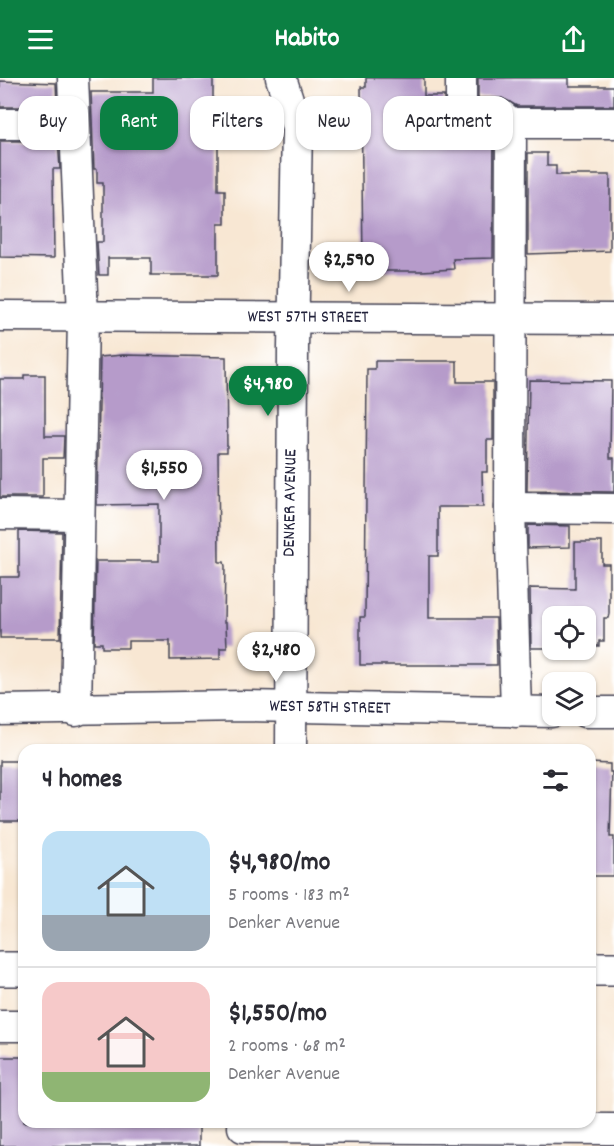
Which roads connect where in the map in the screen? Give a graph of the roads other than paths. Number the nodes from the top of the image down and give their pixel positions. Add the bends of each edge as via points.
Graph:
1 (73, 78) edge
2 (281, 78) edge
3 (461, 78) edge
4 (73, 96) edge
5 (461, 96) edge
6 (513, 123) edge
7 (614, 123) edge
8 (0, 124) edge
9 (18, 124) edge
10 (74, 150) edge
11 (511, 150) edge
12 (0, 316) edge
13 (83, 316) junction
14 (294, 317) junction
15 (509, 318) junction
16 (614, 319) edge
17 (510, 508) junction
18 (614, 509) edge
19 (0, 514) edge
20 (79, 515) junction
21 (289, 708) junction
22 (0, 710) edge
23 (76, 711) junction
24 (516, 712) junction
25 (542, 712) edge
26 (596, 712) edge
27 (614, 712) edge
28 (291, 744) edge
29 (0, 969) edge
30 (18, 969) edge
31 (596, 969) edge
32 (614, 969) edge
33 (0, 1026) edge
34 (18, 1026) edge
35 (614, 1129) edge
36 (244, 1132) edge

1 - 4 street
2 - 14 street, DENKER AVENUE via 297,127
3 - 5 street
6 - 7 street
8 - 9 street
10 - 13 street
11 - 15 street
12 - 13 street, WEST 57TH STREET
13 - 14 street, WEST 57TH STREET
13 - 20 street
14 - 15 street, WEST 57TH STREET
14 - 21 street, DENKER AVENUE
15 - 16 street, WEST 57TH STREET
15 - 17 street
17 - 18 street
17 - 24 street
19 - 20 street
20 - 23 street
21 - 23 street, WEST 58TH STREET
21 - 24 street, WEST 58TH STREET
21 - 28 street, DENKER AVENUE
22 - 23 street, WEST 58TH STREET
24 - 25 street, WEST 58TH STREET
26 - 27 street
29 - 30 main road
31 - 32 main road
33 - 34 street
35 - 36 street

